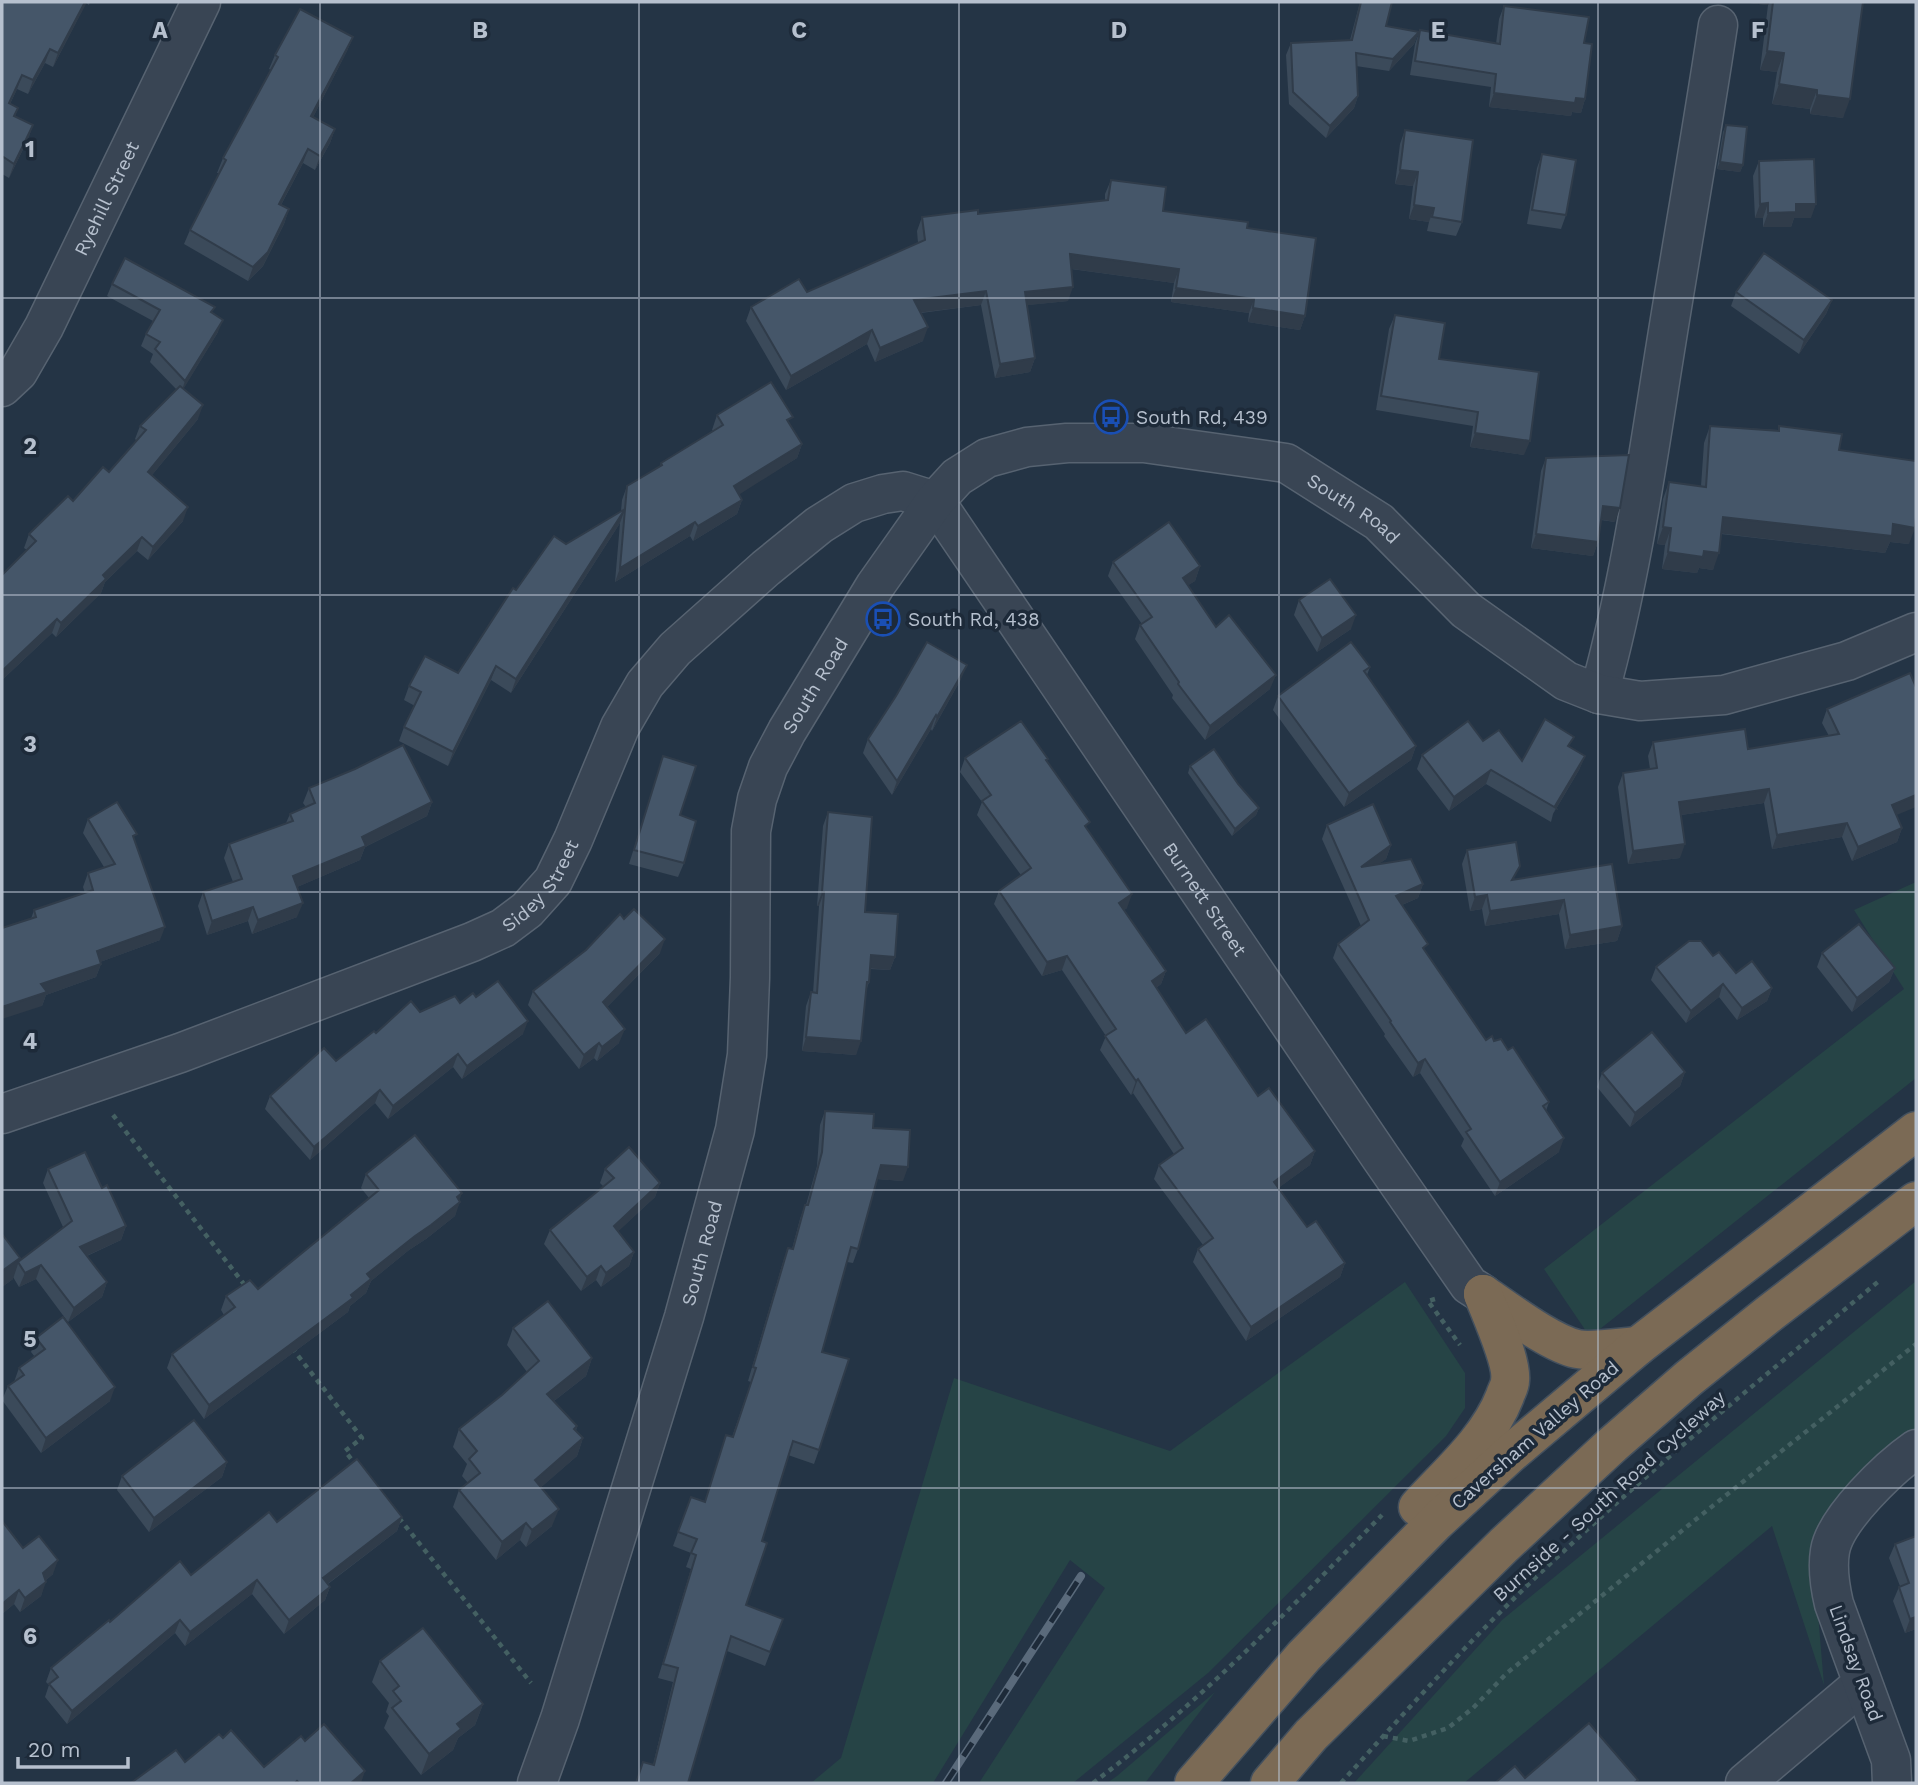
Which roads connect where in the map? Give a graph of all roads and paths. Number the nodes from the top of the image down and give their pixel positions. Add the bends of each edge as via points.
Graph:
1 (201, 2) edge
2 (1718, 24) dead end
3 (2, 387) edge
4 (935, 501) junction
5 (1916, 632) edge
6 (1598, 694) junction
7 (90, 1084) junction
8 (2, 1114) edge
9 (1916, 1131) edge
10 (1916, 1201) edge
11 (1885, 1276) dead end
12 (1476, 1289) junction
13 (254, 1297) edge
14 (287, 1341) edge
15 (1916, 1344) edge
16 (1460, 1345) dead end
17 (1638, 1346) junction
18 (1916, 1449) edge
19 (363, 1473) edge
20 (1389, 1508) dead end
21 (397, 1516) edge
22 (1370, 1589) junction
23 (1862, 1684) junction
24 (560, 1719) junction
25 (1383, 1736) junction
26 (537, 1783) edge
27 (1093, 1783) edge
28 (1194, 1783) edge
29 (1270, 1783) edge
30 (1341, 1783) edge
31 (1745, 1783) edge
32 (1892, 1783) edge

1 - 3 street, Ryehill Street via 44,327 18,372
2 - 6 street via 1637,528 1616,634
4 - 6 street, South Road via 957,477 987,458 1027,447 1144,443 1286,463 1379,522 1466,610 1566,681
4 - 7 street, Sidey Street via 903,491 854,503 766,568 675,649 645,684 620,727 553,881 503,928
4 - 12 street, Burnett Street via 1388,1168
4 - 24 street, South Road via 875,586 794,720 768,766 757,799 751,831 747,1055 735,1130 684,1317
5 - 6 street, South Road via 1847,661 1724,695 1640,701
7 - 8 street, Sidey Street
7 - 13 path
9 - 17 highway, Caversham Valley Road
10 - 29 highway via 1689,1378 1612,1445 1503,1545 1311,1735
11 - 25 path, Burnside - South Road Cycleway via 1707,1423 1563,1551 1442,1670
12 - 16 path via 1428,1301
12 - 17 highway via 1526,1323 1578,1349
12 - 22 highway via 1503,1346 1511,1380 1499,1410 1466,1456 1391,1539 1377,1562
14 - 19 path via 362,1438 345,1451
15 - 25 path via 1507,1673 1448,1728 1409,1741
17 - 22 highway, Caversham Valley Road via 1511,1453
18 - 23 street, Lindsay Road via 1847,1515 1830,1549 1834,1604
20 - 27 path via 1217,1678 1141,1747
21 - 24 path
22 - 28 highway, Caversham Valley Road via 1304,1656
23 - 31 street
23 - 32 street, Lindsay Road via 1891,1760
24 - 26 street, South Road
25 - 30 path, Burnside - South Road Cycleway

